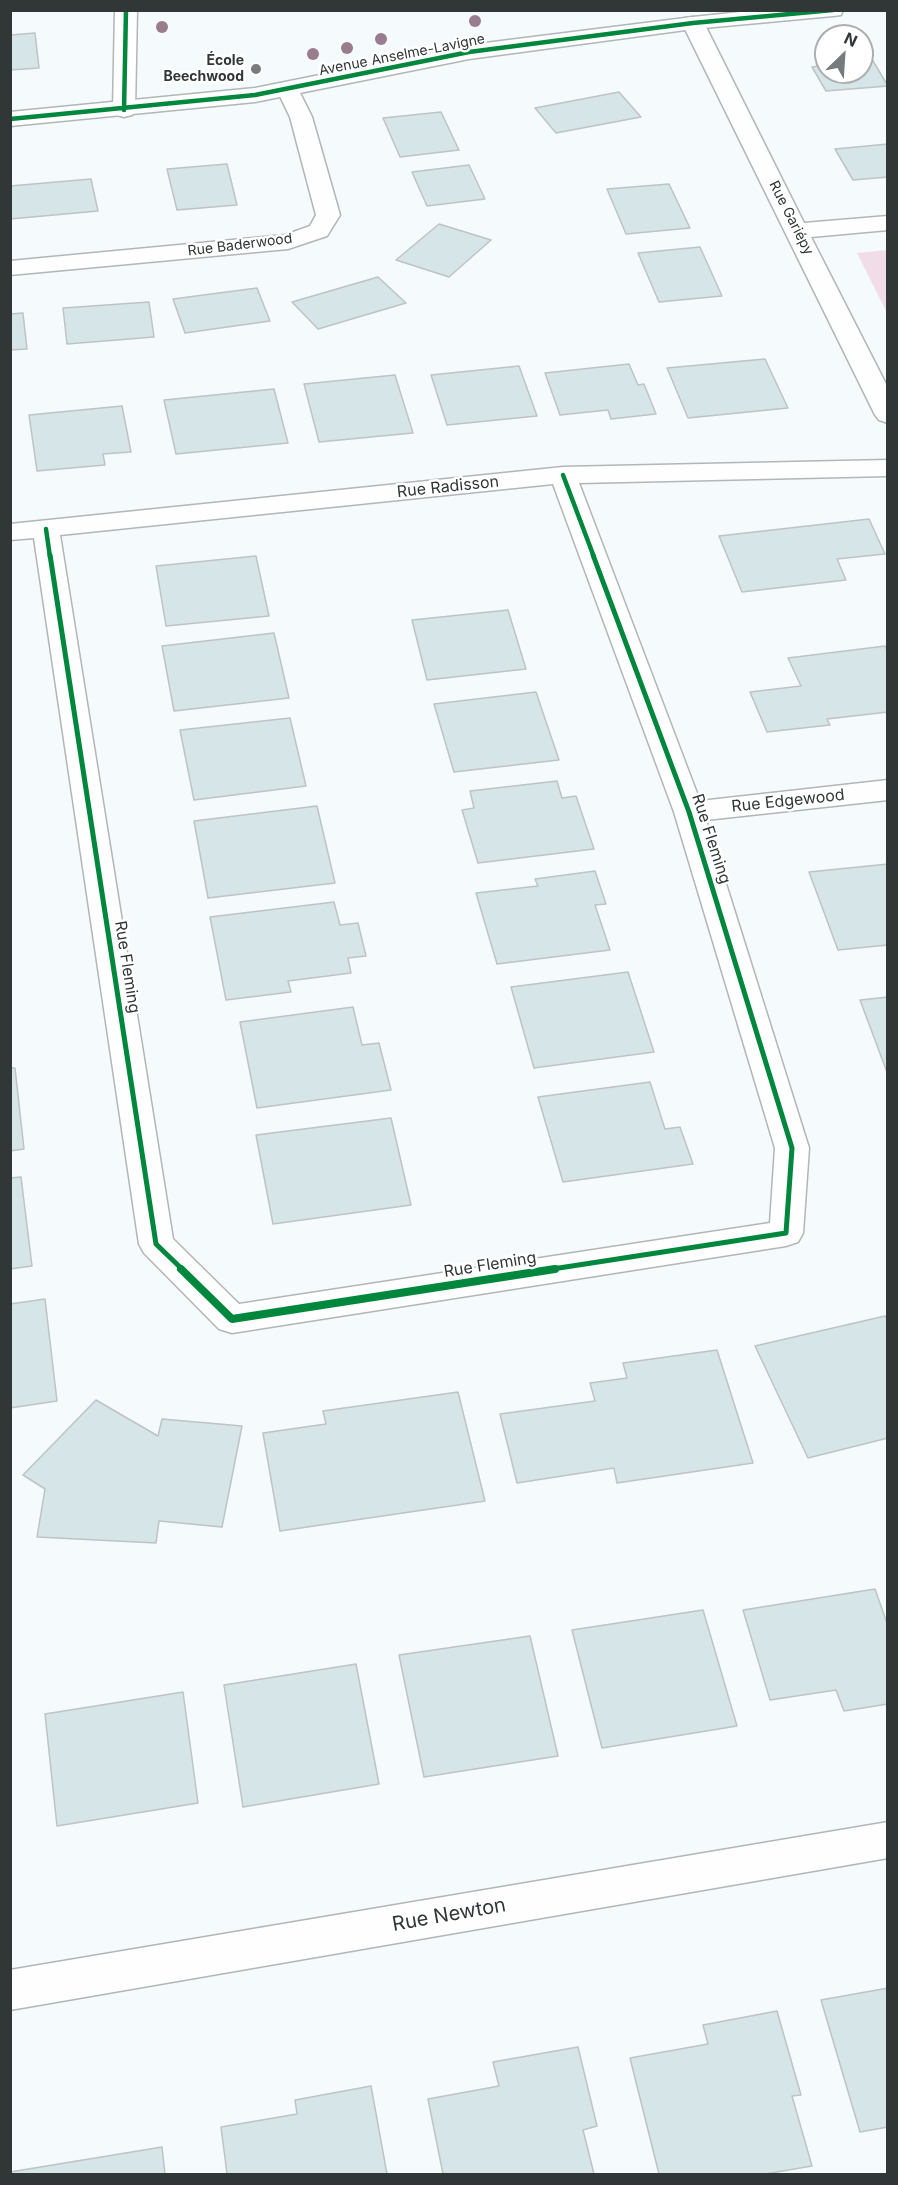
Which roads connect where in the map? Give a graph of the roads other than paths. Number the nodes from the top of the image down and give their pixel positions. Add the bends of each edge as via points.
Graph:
1 (126, 10) edge
2 (833, 10) edge
3 (693, 23) junction
4 (288, 90) junction
5 (124, 110) junction
6 (10, 119) edge
7 (888, 223) edge
8 (797, 231) junction
9 (10, 268) edge
10 (888, 415) edge
11 (888, 468) edge
12 (563, 475) junction
13 (46, 529) junction
14 (10, 532) edge
15 (888, 790) edge
16 (689, 812) junction
17 (888, 1840) edge
18 (10, 1990) edge

1 - 5 street
2 - 3 street, Avenue Anselme-Lavigne
3 - 4 street, Avenue Anselme-Lavigne via 469,52
3 - 8 street, Rue Gariépy
4 - 5 street, Avenue Anselme-Lavigne
4 - 9 street, Rue Baderwood via 301,117 328,215 319,231 288,242
5 - 6 street, Avenue Anselme-Lavigne
7 - 8 street
8 - 10 street, Rue Gariépy
11 - 12 street, Rue Radisson
12 - 13 street, Rue Radisson
12 - 16 street, Rue Fleming
13 - 14 street, Rue Radisson
13 - 16 street, Rue Fleming via 156,1244 232,1319 786,1233 792,1148
15 - 16 street, Rue Edgewood
17 - 18 street, Rue Newton

